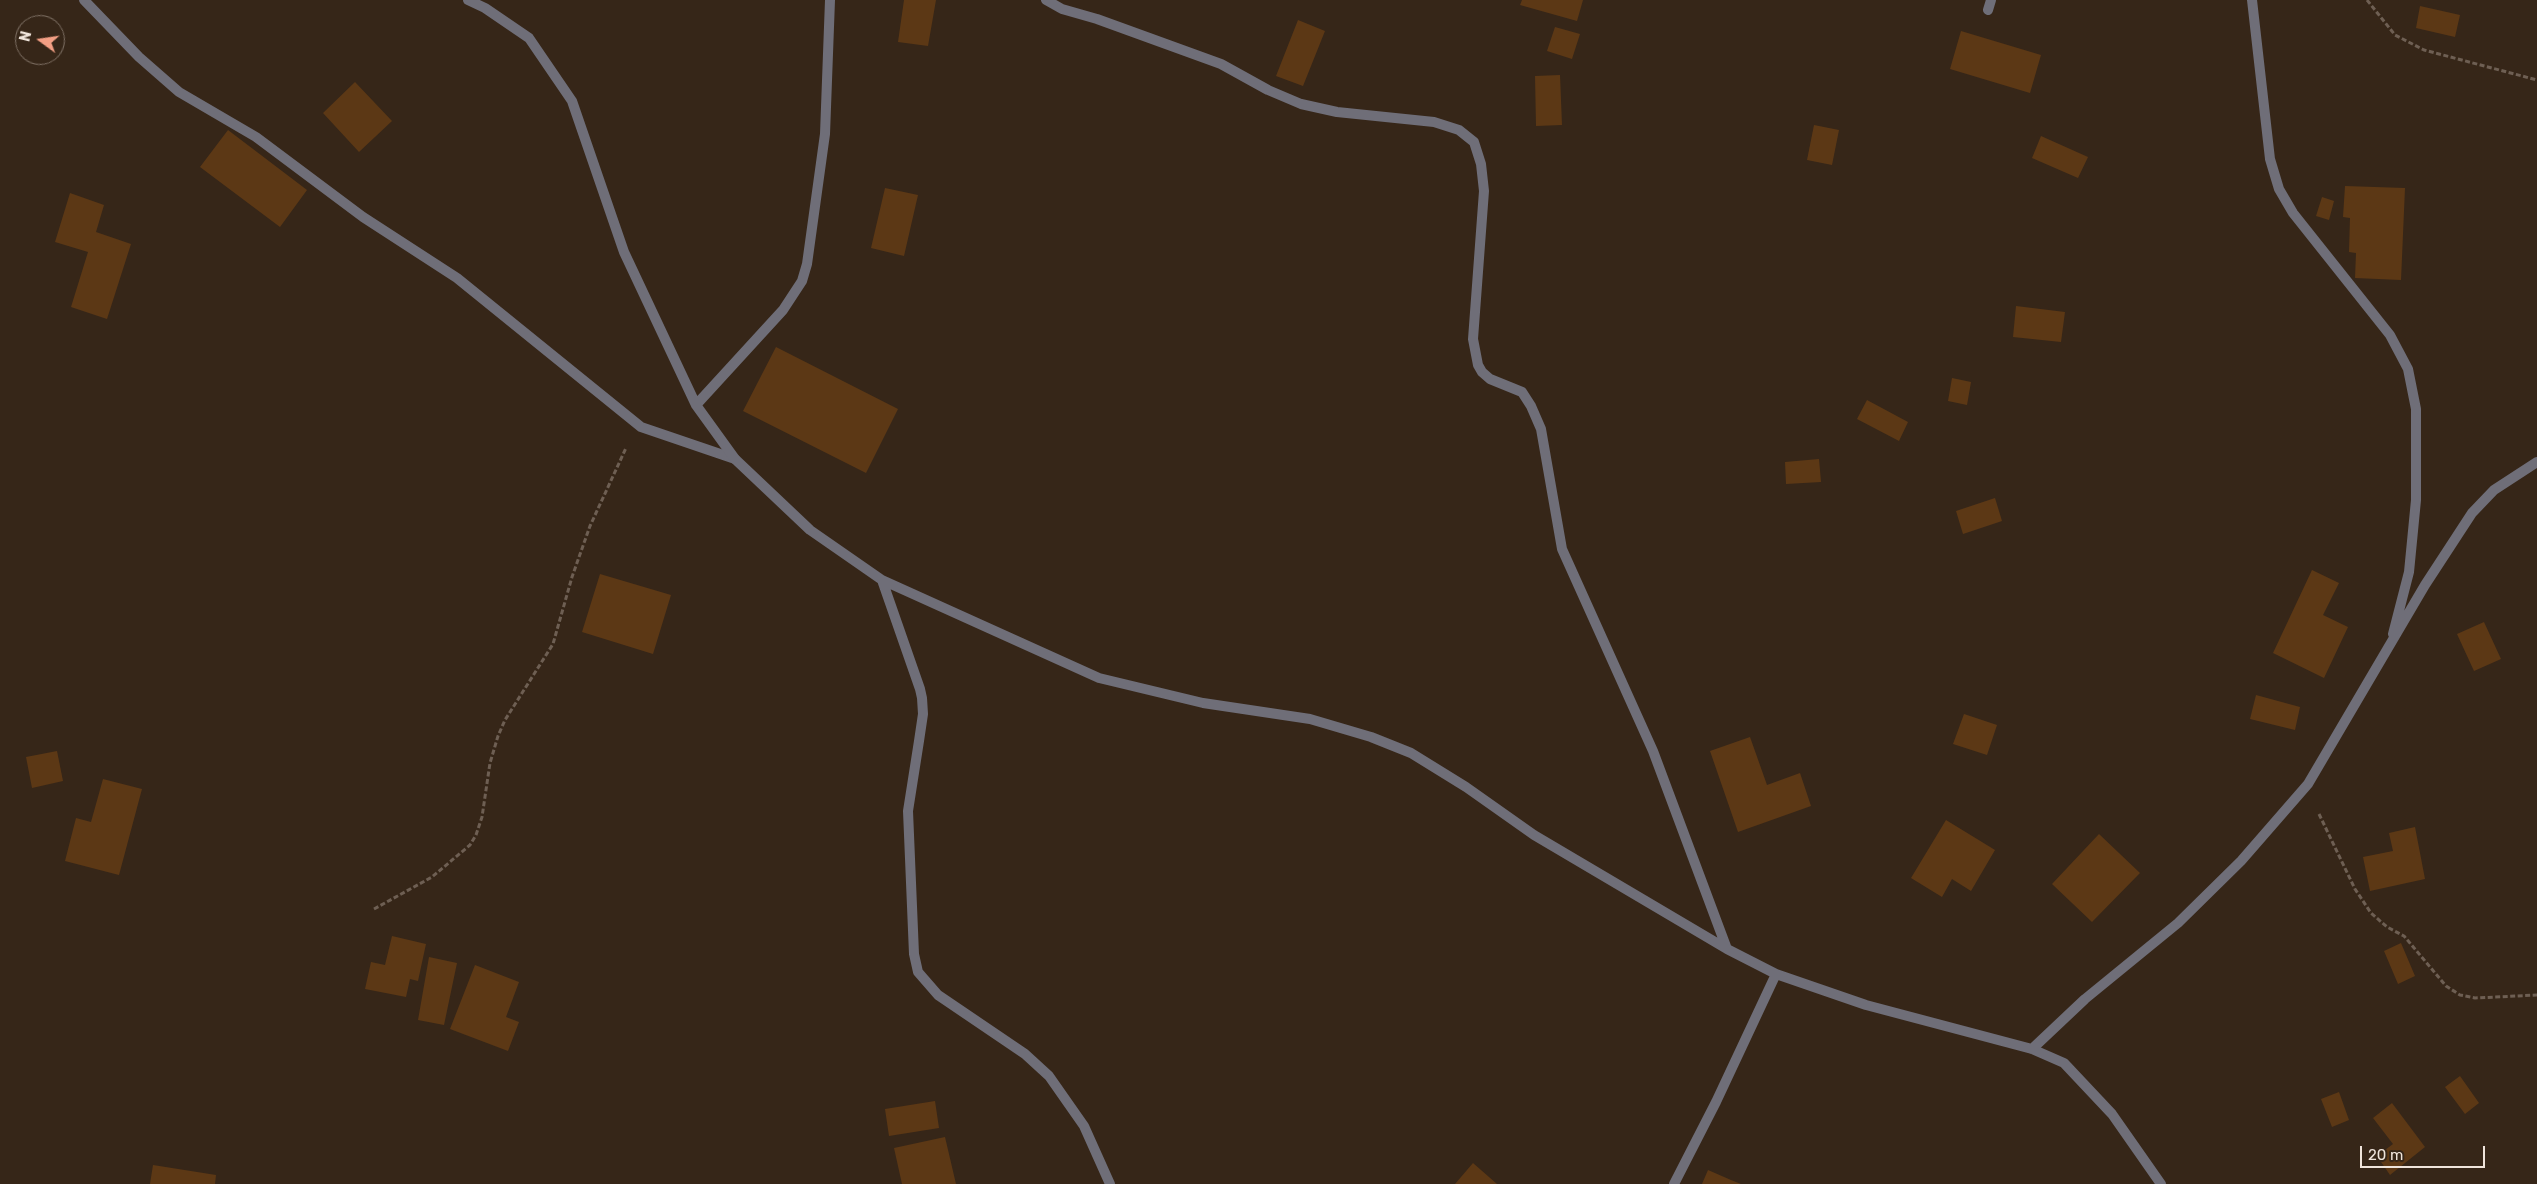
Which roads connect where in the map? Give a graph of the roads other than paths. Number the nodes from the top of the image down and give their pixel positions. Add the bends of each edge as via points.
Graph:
1 (84, 0) edge
2 (468, 0) edge
3 (830, 0) edge
4 (1046, 0) edge
5 (2252, 0) edge
6 (696, 405) junction
7 (735, 459) junction
8 (2537, 462) edge
9 (882, 580) junction
10 (2389, 647) junction
11 (1727, 948) junction
12 (1776, 974) junction
13 (2032, 1049) junction
14 (1110, 1184) edge
15 (1674, 1184) edge
16 (2161, 1184) edge

1 - 7 street via 139,57 180,92 256,138 363,217 457,278 641,428
2 - 6 street via 529,38 572,100 624,252
3 - 6 street via 825,134 804,272 783,310
4 - 11 street via 1062,9 1221,64 1301,104 1337,112 1434,122 1459,130 1474,142 1484,191 1473,339 1478,365 1490,379 1522,392 1541,429 1562,549 1653,750
5 - 10 street via 2270,159 2279,189 2293,213 2390,335 2408,370 2416,409 2416,500 2409,572
6 - 7 street
7 - 9 street via 810,530
8 - 10 street via 2494,490 2472,513
9 - 11 street via 1099,678 1203,703 1310,719 1411,753 1534,834
9 - 14 street via 922,698 920,741 908,811 914,954 918,972 938,995 1018,1049 1049,1076 1084,1126
10 - 13 street via 2308,784 2240,861 2178,923 2085,999
11 - 12 street
12 - 13 street via 1866,1005
12 - 15 street
13 - 16 street via 2064,1063 2088,1086 2112,1114

